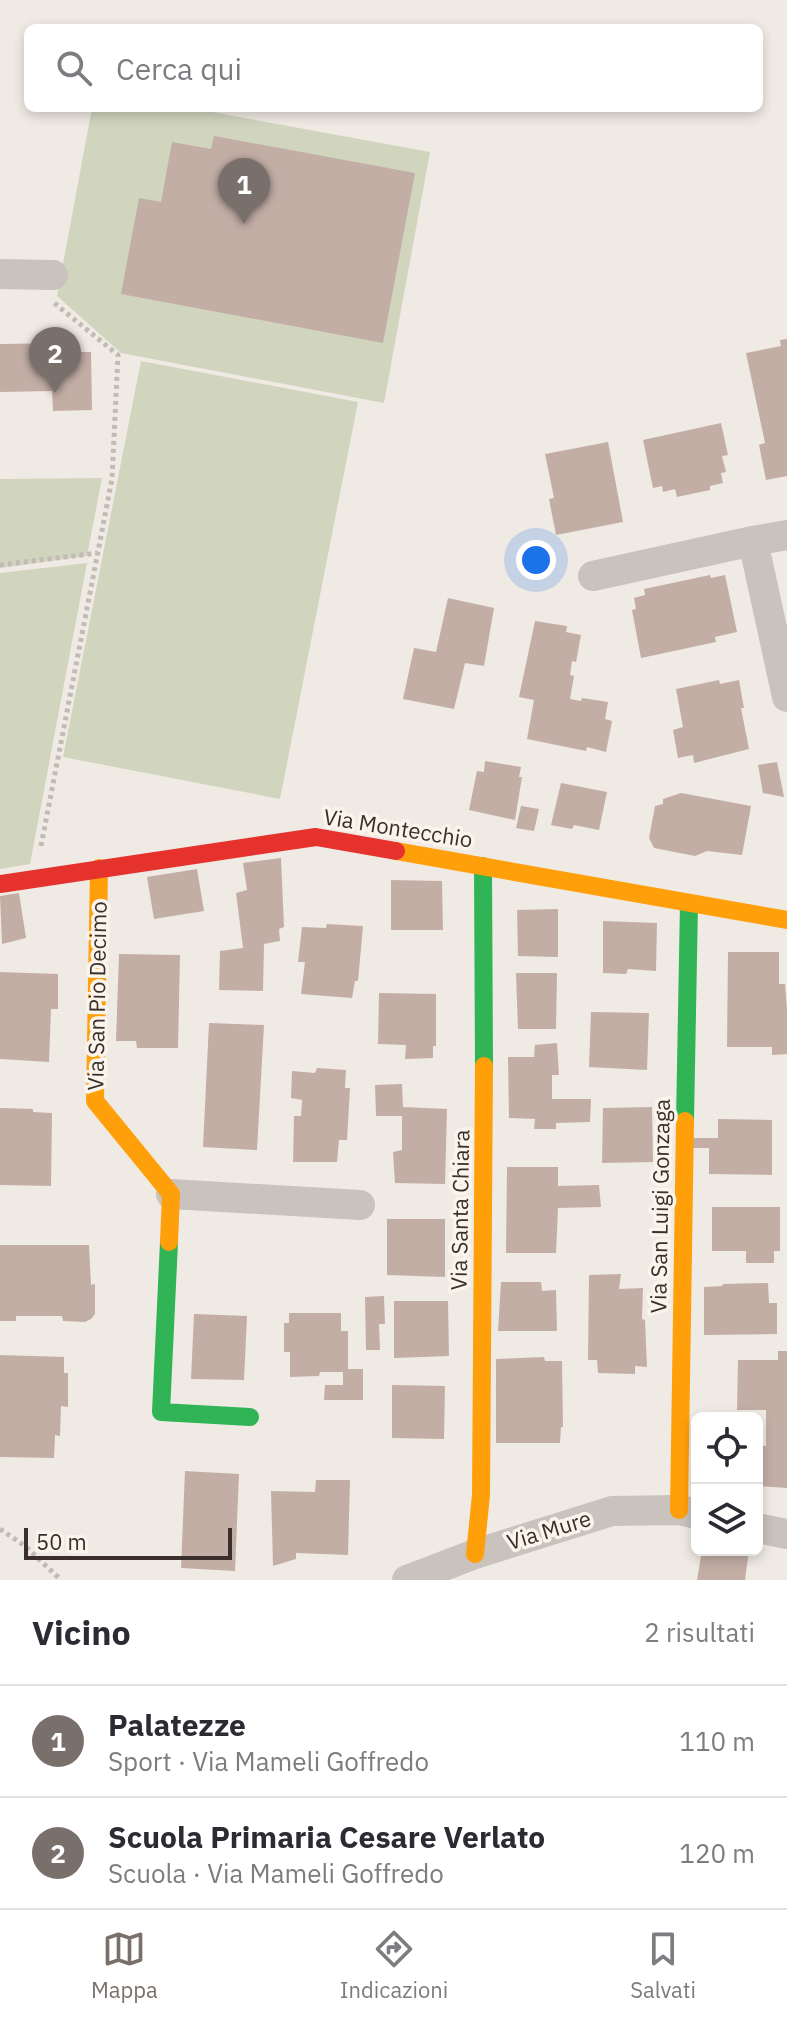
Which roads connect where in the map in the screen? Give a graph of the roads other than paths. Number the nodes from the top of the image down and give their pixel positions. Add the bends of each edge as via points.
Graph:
1 (0, 274) edge
2 (47, 288) road end
3 (787, 535) edge
4 (753, 541) junction
5 (593, 576) dead end
6 (787, 697) edge
7 (483, 866) junction
8 (99, 868) junction
9 (0, 884) edge
10 (689, 903) junction
11 (787, 920) edge
12 (171, 1194) junction
13 (360, 1205) dead end
14 (250, 1417) dead end
15 (688, 1512) edge
16 (763, 1529) edge
17 (787, 1534) edge
18 (475, 1554) junction
19 (407, 1580) edge

1 - 2 street
3 - 4 street
4 - 5 street
4 - 6 street
7 - 8 street, Via Montecchio via 316,837
7 - 10 street, Via Montecchio
7 - 18 street, Via Santa Chiara via 481,1495
8 - 9 street, Via Montecchio
8 - 12 street, Via San Pio Decimo via 95,1101
10 - 11 street, Via Montecchio
10 - 15 street, Via San Luigi Gonzaga
12 - 13 street
12 - 14 street via 161,1412
15 - 18 street, Via Mure via 612,1511
16 - 17 street
18 - 19 street, Via Mure

